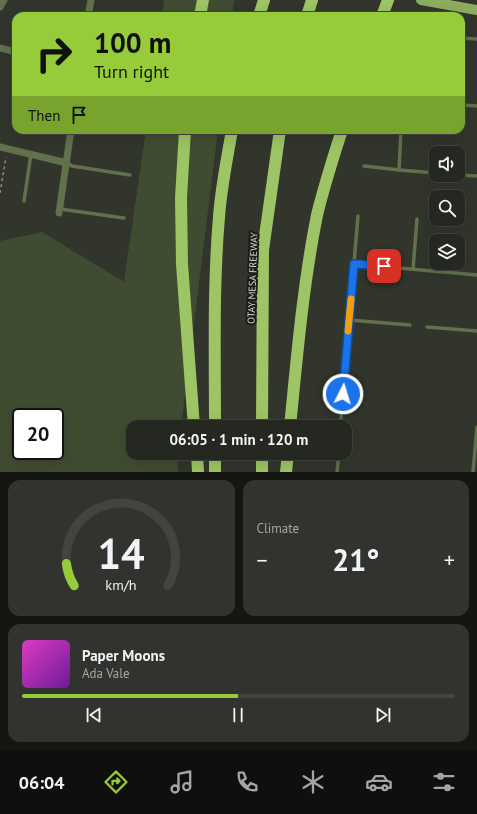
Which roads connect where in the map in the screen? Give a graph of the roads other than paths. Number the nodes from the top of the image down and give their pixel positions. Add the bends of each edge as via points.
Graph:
1 (4, 0) edge
2 (91, 0) edge
3 (203, 0) edge
4 (264, 0) edge
5 (312, 0) edge
6 (388, 0) edge
7 (421, 0) edge
8 (0, 7) edge
9 (477, 10) edge
10 (89, 12) edge
11 (201, 12) edge
12 (261, 12) edge
13 (308, 12) edge
14 (384, 12) edge
15 (465, 38) edge
16 (477, 39) edge
17 (0, 48) edge
18 (12, 51) edge
19 (465, 105) edge
20 (477, 106) edge
21 (71, 134) edge
22 (185, 134) edge
23 (231, 134) edge
24 (279, 134) edge
25 (341, 134) edge
26 (401, 134) edge
27 (0, 147) edge
28 (30, 154) junction
29 (67, 163) junction
30 (364, 166) dead end
31 (399, 170) junction
32 (429, 172) edge
33 (130, 175) dead end
34 (465, 175) edge
35 (477, 176) edge
36 (24, 201) dead end
37 (60, 211) joint
38 (358, 216) dead end
39 (124, 218) dead end
40 (417, 219) dead end
41 (354, 264) junction
42 (413, 269) junction
43 (477, 275) edge
44 (349, 320) junction
45 (410, 325) dead end
46 (427, 327) dead end
47 (477, 331) edge
48 (343, 394) dead end
49 (342, 408) dead end
50 (193, 420) edge
51 (215, 420) edge
52 (262, 420) edge
53 (291, 420) edge
54 (341, 420) edge
55 (477, 426) edge
56 (197, 460) edge
57 (215, 460) edge
58 (262, 460) edge
59 (287, 460) edge
60 (338, 460) edge
61 (198, 472) edge
62 (215, 472) edge
63 (262, 472) edge
64 (286, 472) edge
65 (337, 472) edge
66 (473, 472) edge

1 - 8 street
2 - 10 street
3 - 11 highway
4 - 12 highway
5 - 13 highway
6 - 14 highway
7 - 9 main road
15 - 16 lane
17 - 18 street
19 - 20 lane
21 - 29 street
22 - 50 highway via 181,198 182,264
23 - 51 highway via 219,217
24 - 52 highway, OTAY MESA FREEWAY via 263,250
25 - 53 highway via 318,214 308,266
26 - 31 lane
27 - 28 street
28 - 29 street
28 - 36 lane
29 - 33 lane via 72,166
29 - 37 street
30 - 31 lane
31 - 32 lane
34 - 35 lane
37 - 39 lane
38 - 41 lane
40 - 42 lane
41 - 42 lane
41 - 44 lane
42 - 43 lane
44 - 45 lane
44 - 48 lane
46 - 47 lane
49 - 54 lane
55 - 66 lane
56 - 61 highway
57 - 62 highway
58 - 63 highway
59 - 64 highway
60 - 65 lane

